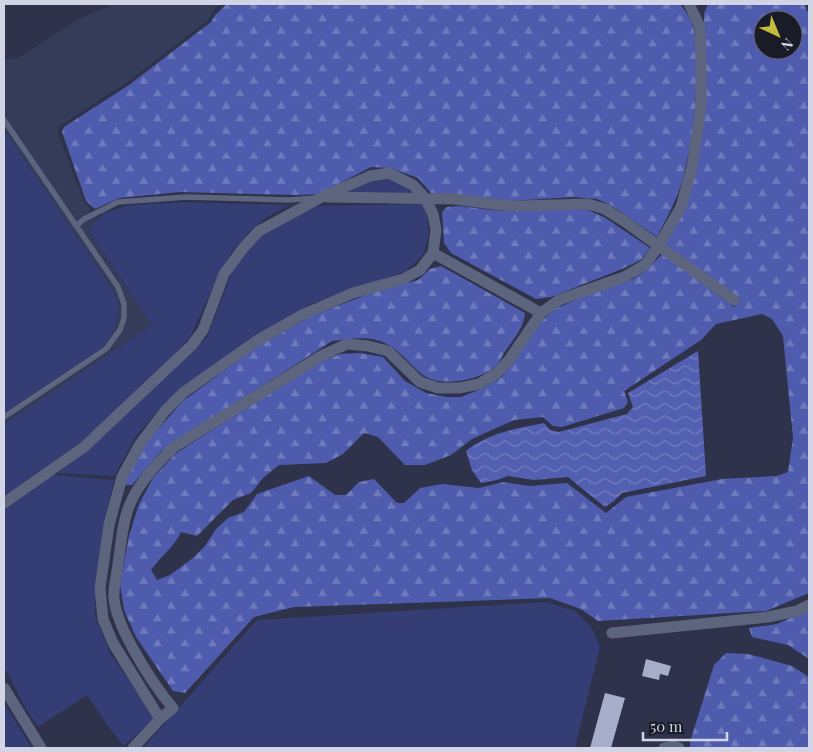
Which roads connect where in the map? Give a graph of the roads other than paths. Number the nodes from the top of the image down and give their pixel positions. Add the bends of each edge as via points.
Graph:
1 (691, 4) edge
2 (4, 120) edge
3 (322, 197) junction
4 (425, 198) junction
5 (76, 226) junction
6 (659, 245) junction
7 (433, 253) junction
8 (734, 300) dead end
9 (541, 312) junction
10 (4, 417) edge
11 (4, 503) edge
12 (809, 605) edge
13 (612, 633) dead end
14 (4, 688) edge
15 (160, 719) junction
16 (41, 748) edge
17 (133, 748) edge
18 (664, 748) edge
19 (679, 748) edge

1 - 6 street via 700,27 701,106 692,167 681,207
2 - 5 lane
3 - 4 street
3 - 4 street via 370,176 389,173 414,185
3 - 5 lane via 289,200 187,197 118,202
3 - 11 street via 259,231 224,274 203,330 192,345 84,447
4 - 6 street via 500,205 588,204 604,209
4 - 7 street via 436,230
5 - 10 lane via 118,286 124,304 120,330 106,349
6 - 8 street
6 - 9 street via 645,265 559,300
7 - 9 street
7 - 15 street via 420,270 403,279 353,294 302,315 258,340 184,392 140,444 122,477 109,525 100,588 104,619 113,643
9 - 15 street via 509,360 497,373 479,384 438,388 420,382 388,351 347,344 321,356 174,447 157,464 130,504 114,598 120,621 136,653 173,708
12 - 13 street via 768,618
14 - 16 street
15 - 17 street
18 - 19 street

